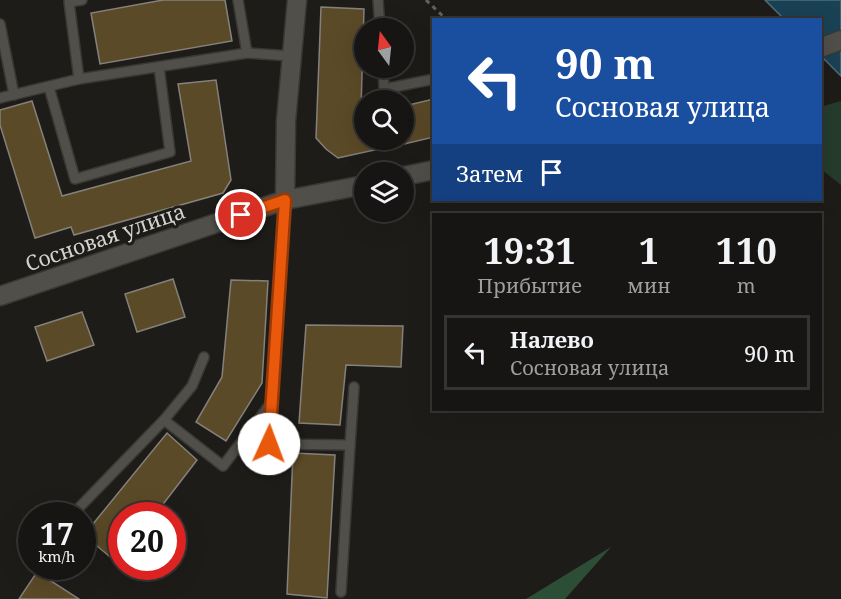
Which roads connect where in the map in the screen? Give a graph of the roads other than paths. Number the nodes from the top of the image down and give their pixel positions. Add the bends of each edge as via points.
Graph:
1 (82, 0) edge
2 (238, 0) edge
3 (297, 0) edge
4 (378, 0) edge
5 (379, 18) edge
6 (0, 24) edge
7 (841, 40) edge
8 (822, 47) edge
9 (247, 53) junction
10 (292, 56) junction
11 (159, 67) junction
12 (383, 78) edge
13 (79, 79) junction
14 (432, 79) edge
15 (49, 87) junction
16 (14, 95) junction
17 (0, 98) edge
18 (432, 170) edge
19 (414, 174) edge
20 (354, 187) edge
21 (285, 200) junction
22 (0, 296) edge
23 (204, 357) dead end
24 (354, 387) dead end
25 (271, 404) junction
26 (164, 420) junction
27 (350, 445) junction
28 (85, 502) edge
29 (341, 592) dead end

1 - 13 lane via 69,2
2 - 9 lane
3 - 10 street
4 - 5 lane
6 - 16 lane
7 - 8 street
9 - 10 lane
9 - 11 lane
10 - 21 street
11 - 13 lane
11 - 15 lane via 170,152 75,179
12 - 14 lane via 384,89
13 - 15 lane
15 - 16 lane
16 - 17 lane
18 - 19 street
20 - 21 street, Сосновая улица
21 - 22 street, Сосновая улица
21 - 25 lane
23 - 26 lane via 192,386
24 - 27 lane
25 - 26 lane via 223,466
25 - 27 lane via 269,444
26 - 28 lane
27 - 29 lane

